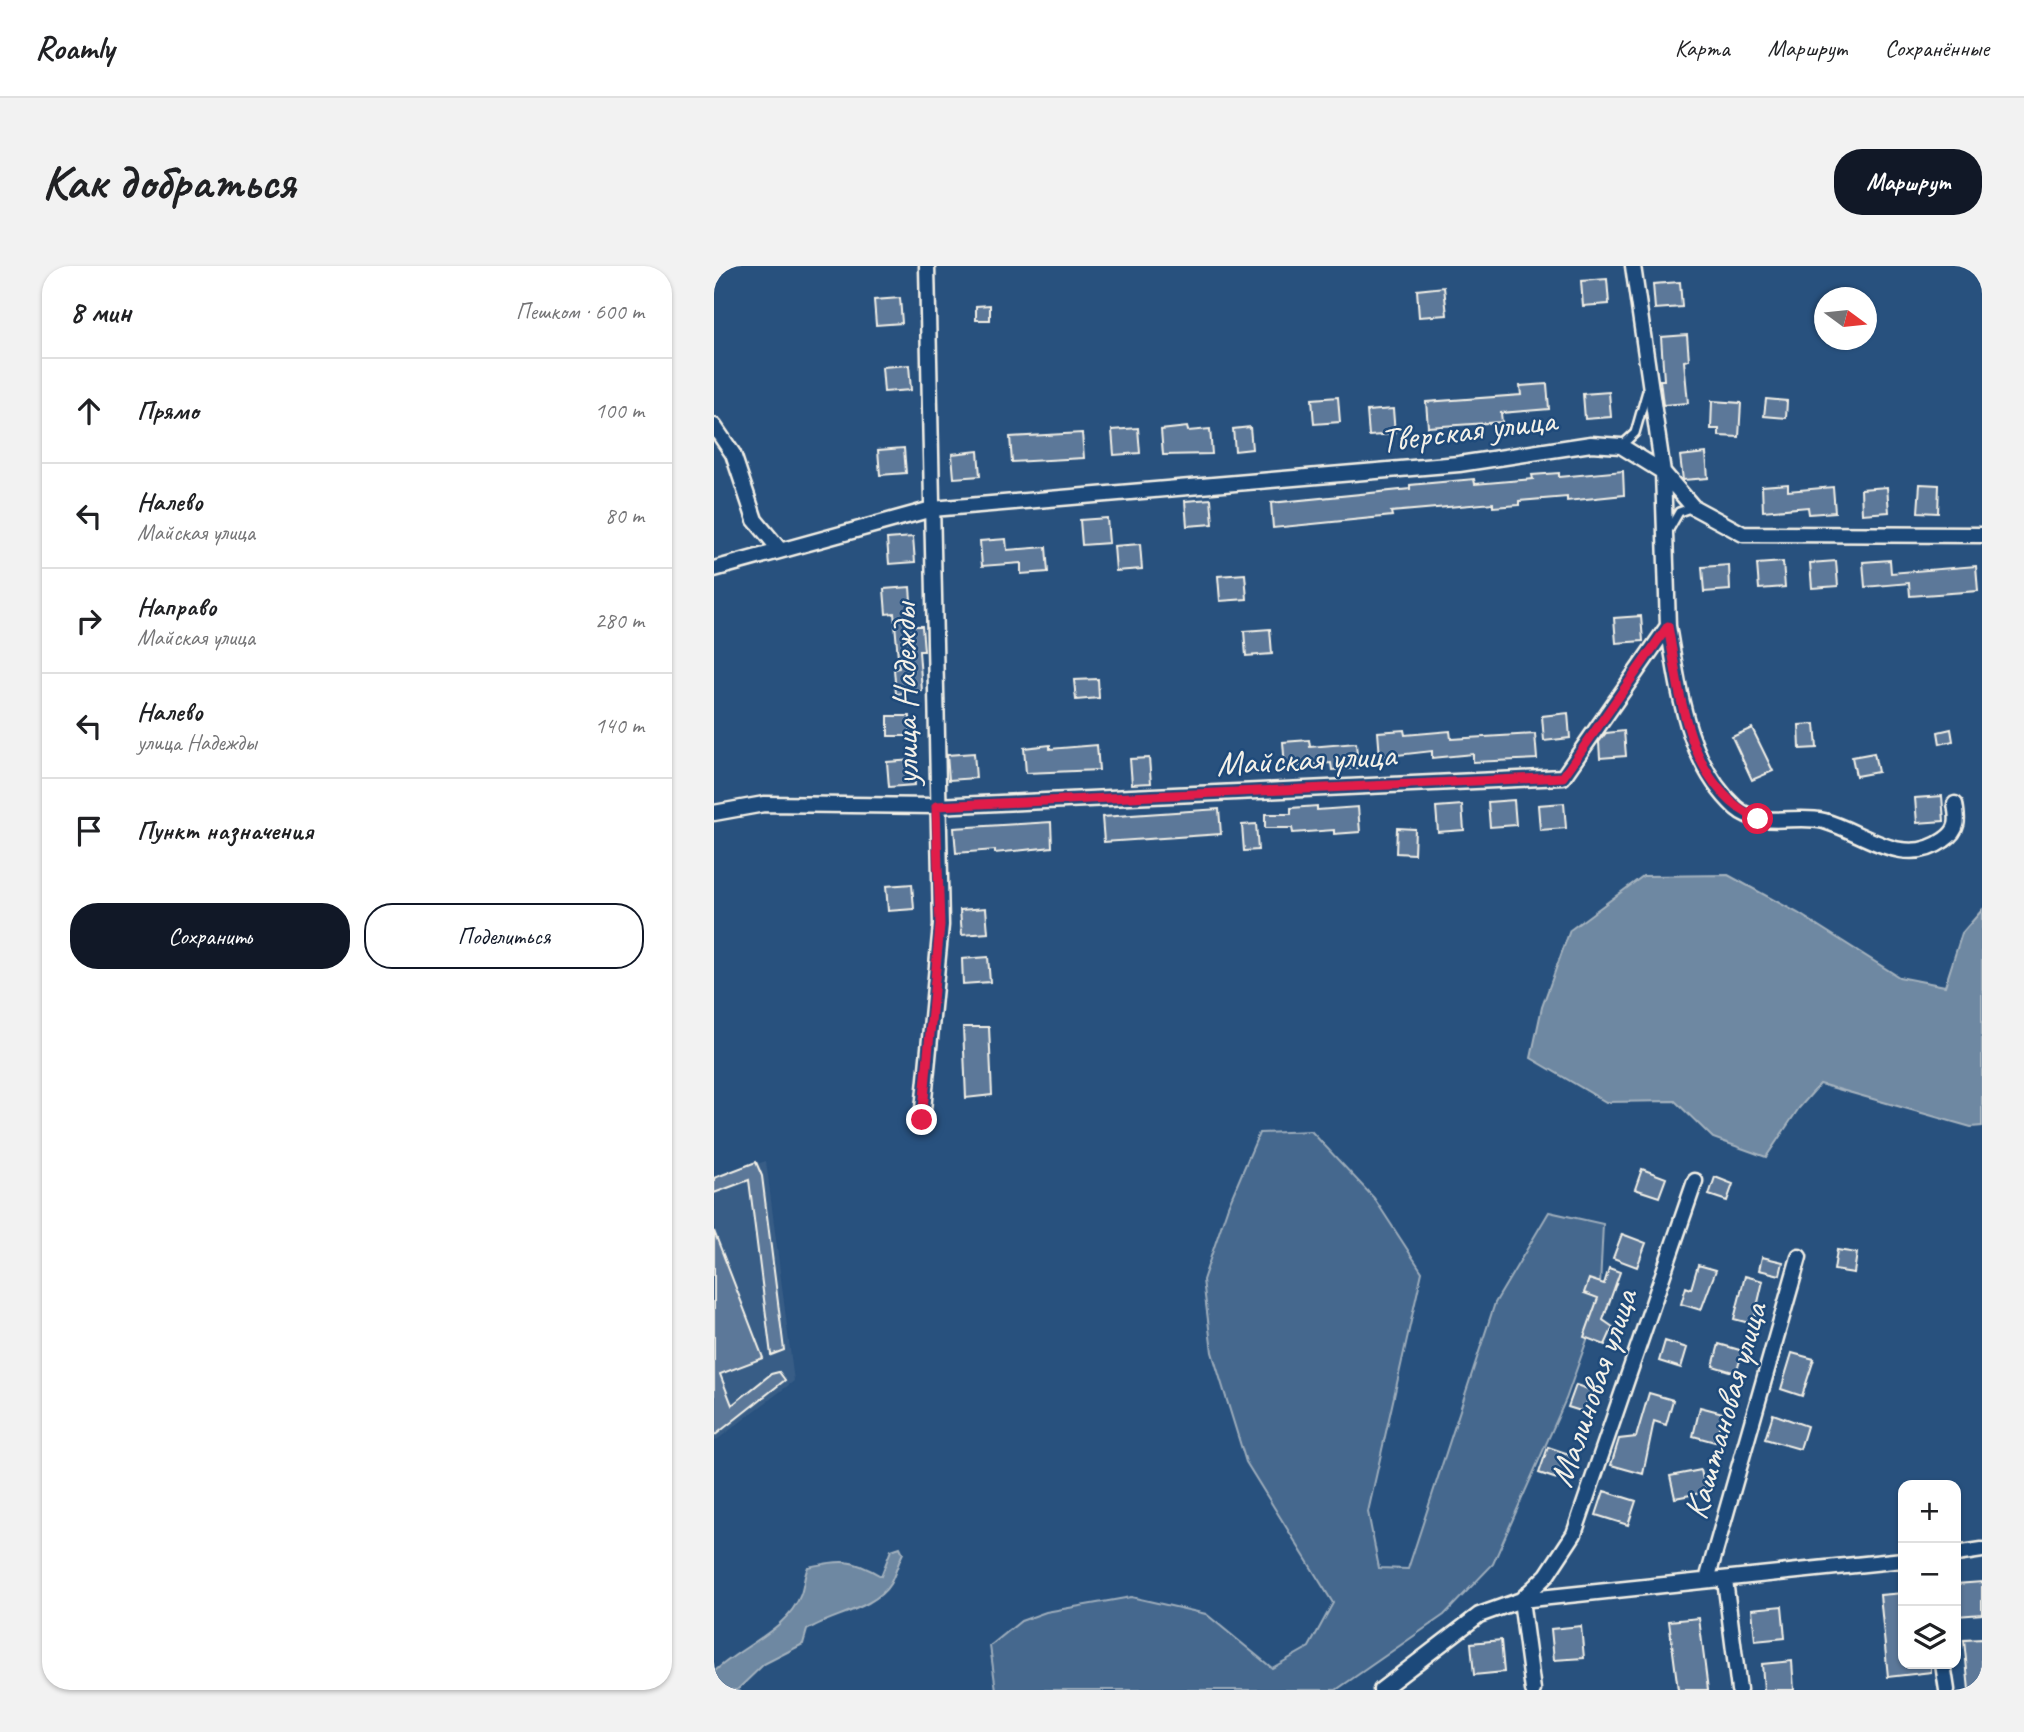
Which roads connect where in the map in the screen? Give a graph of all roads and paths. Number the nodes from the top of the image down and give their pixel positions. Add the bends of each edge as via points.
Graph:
1 (927, 266) edge
2 (1633, 266) edge
3 (1649, 380) junction
4 (714, 426) edge
5 (1621, 446) junction
6 (1663, 472) junction
7 (1693, 507) junction
8 (932, 509) junction
9 (1982, 535) edge
10 (1663, 543) junction
11 (780, 550) junction
12 (714, 569) edge
13 (1668, 626) junction
14 (1955, 804) dead end
15 (936, 806) junction
16 (714, 813) edge
17 (922, 1120) dead end
18 (1695, 1181) dead end
19 (1799, 1257) dead end
20 (1982, 1550) edge
21 (1961, 1553) edge
22 (1898, 1561) edge
23 (1707, 1580) junction
24 (1725, 1580) junction
25 (1521, 1600) junction
26 (1944, 1669) edge
27 (1381, 1690) edge
28 (1533, 1690) edge
29 (1739, 1690) edge
30 (1947, 1690) edge

1 - 8 street, улица Надежды
2 - 3 street
3 - 5 lane via 1635,433
3 - 6 street
4 - 11 street via 733,454 755,520
5 - 6 street, Тверская улица
5 - 8 street, Тверская улица via 1591,444 1459,464
6 - 7 street, Тверская улица
6 - 10 street
7 - 9 street, Тверская улица via 1742,534
7 - 10 lane via 1679,512
8 - 11 street, Тверская улица
8 - 15 street, улица Надежды
10 - 13 street
11 - 12 street, Тверская улица
13 - 14 street via 1686,718 1704,768 1738,810 1758,819 1805,817 1826,822 1891,849 1915,853 1954,833 1958,821
13 - 15 street, Майская улица via 1563,777
15 - 16 street, Майская улица via 764,804
15 - 17 street, улица Надежды via 940,925
18 - 25 street, Малиновая улица via 1574,1534 1547,1575
19 - 23 street, Каштановая улица
20 - 21 street
22 - 24 street
23 - 24 street
23 - 25 street
24 - 29 street
25 - 27 street via 1479,1615
25 - 28 street
26 - 30 street

